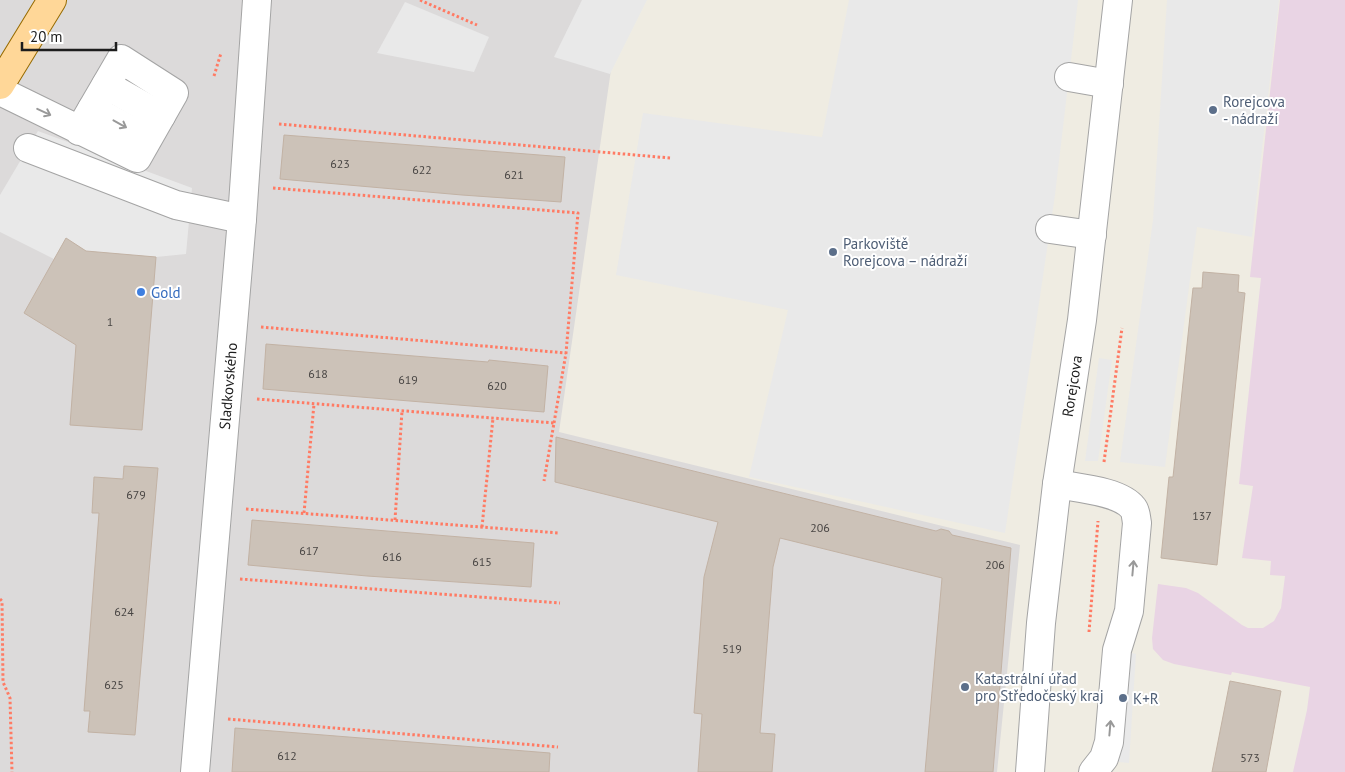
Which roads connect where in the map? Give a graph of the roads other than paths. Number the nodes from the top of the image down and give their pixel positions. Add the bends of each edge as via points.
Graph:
1 (52, 0) edge
2 (257, 0) edge
3 (1118, 0) edge
4 (4, 69) edge
5 (1069, 77) dead end
6 (1109, 84) junction
7 (0, 91) edge
8 (85, 120) junction
9 (28, 148) dead end
10 (242, 220) junction
11 (1050, 229) dead end
12 (1092, 235) junction
13 (1058, 484) junction
14 (195, 772) edge
15 (1030, 772) edge
16 (1093, 772) edge

1 - 4 main road
2 - 10 street, Sladkovského
3 - 6 street, Rorejcova
5 - 6 street
6 - 12 street, Rorejcova
7 -> 8 street
8 -> 8 street via 137,158 167,105 106,85
9 - 10 street via 176,205
10 - 14 street, Sladkovského
11 - 12 street
12 - 13 street, Rorejcova
13 - 15 street, Rorejcova via 1041,624
16 -> 13 street via 1104,758 1109,742 1117,650 1128,611 1137,523 1134,509 1126,501

